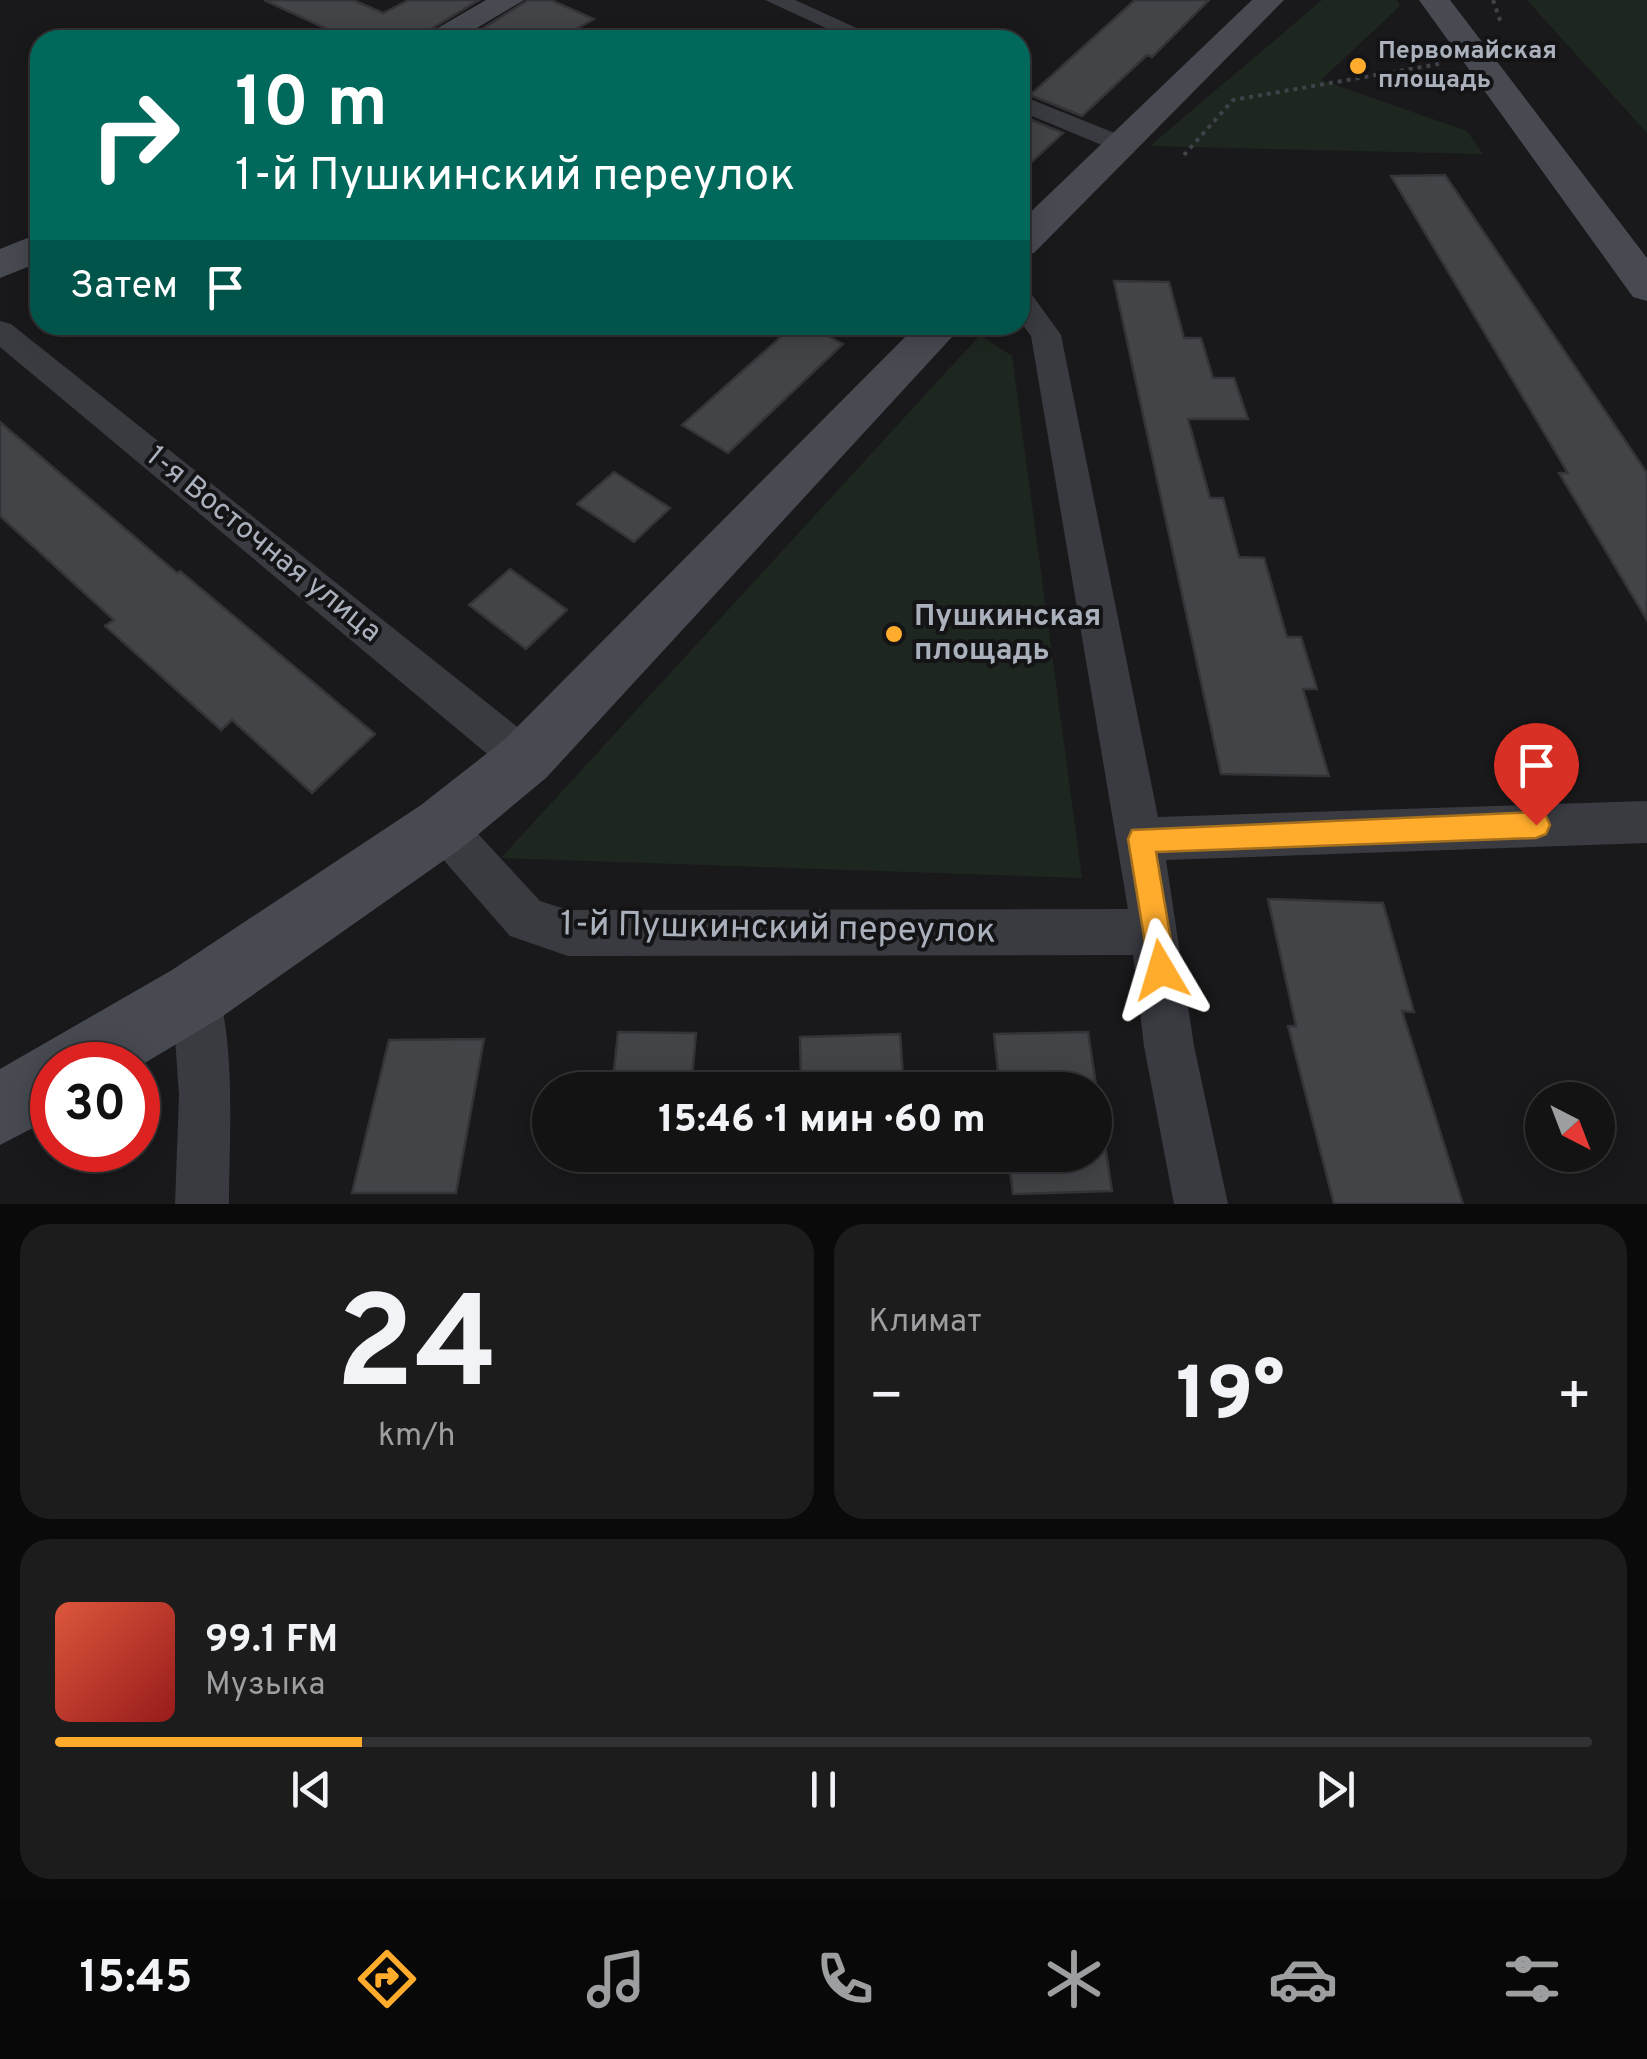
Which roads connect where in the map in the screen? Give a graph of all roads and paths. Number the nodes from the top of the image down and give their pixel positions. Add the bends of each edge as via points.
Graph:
1 (508, 0) edge
2 (776, 0) edge
3 (1269, 0) edge
4 (1434, 0) edge
5 (452, 30) edge
6 (848, 30) edge
7 (1477, 57) junction
8 (1030, 106) edge
9 (1118, 143) junction
10 (1184, 155) dead end
11 (1030, 234) edge
12 (30, 251) edge
13 (0, 265) edge
14 (1647, 287) edge
15 (1030, 312) edge
16 (0, 330) edge
17 (932, 335) edge
18 (525, 759) junction
19 (1647, 822) edge
20 (442, 826) junction
21 (1141, 839) junction
22 (1157, 932) junction
23 (196, 994) junction
24 (114, 1042) edge
25 (30, 1091) edge
26 (0, 1109) edge
27 (202, 1204) edge
28 (1201, 1204) edge

1 - 5 main road
2 - 6 street
3 - 9 main road
4 - 7 main road
7 - 10 path via 1233,100
7 - 14 main road
8 - 9 street
9 - 11 main road
12 - 13 main road
15 - 21 street via 1046,335
16 - 18 street, 1-я Восточная улица
17 - 18 main road
18 - 20 main road
19 - 21 street
20 - 22 street, 1-й Пушкинский переулок via 526,920 568,933
20 - 23 main road
21 - 22 street
22 - 28 street via 1170,1046
23 - 24 main road
23 - 27 street via 204,1096
25 - 26 main road

